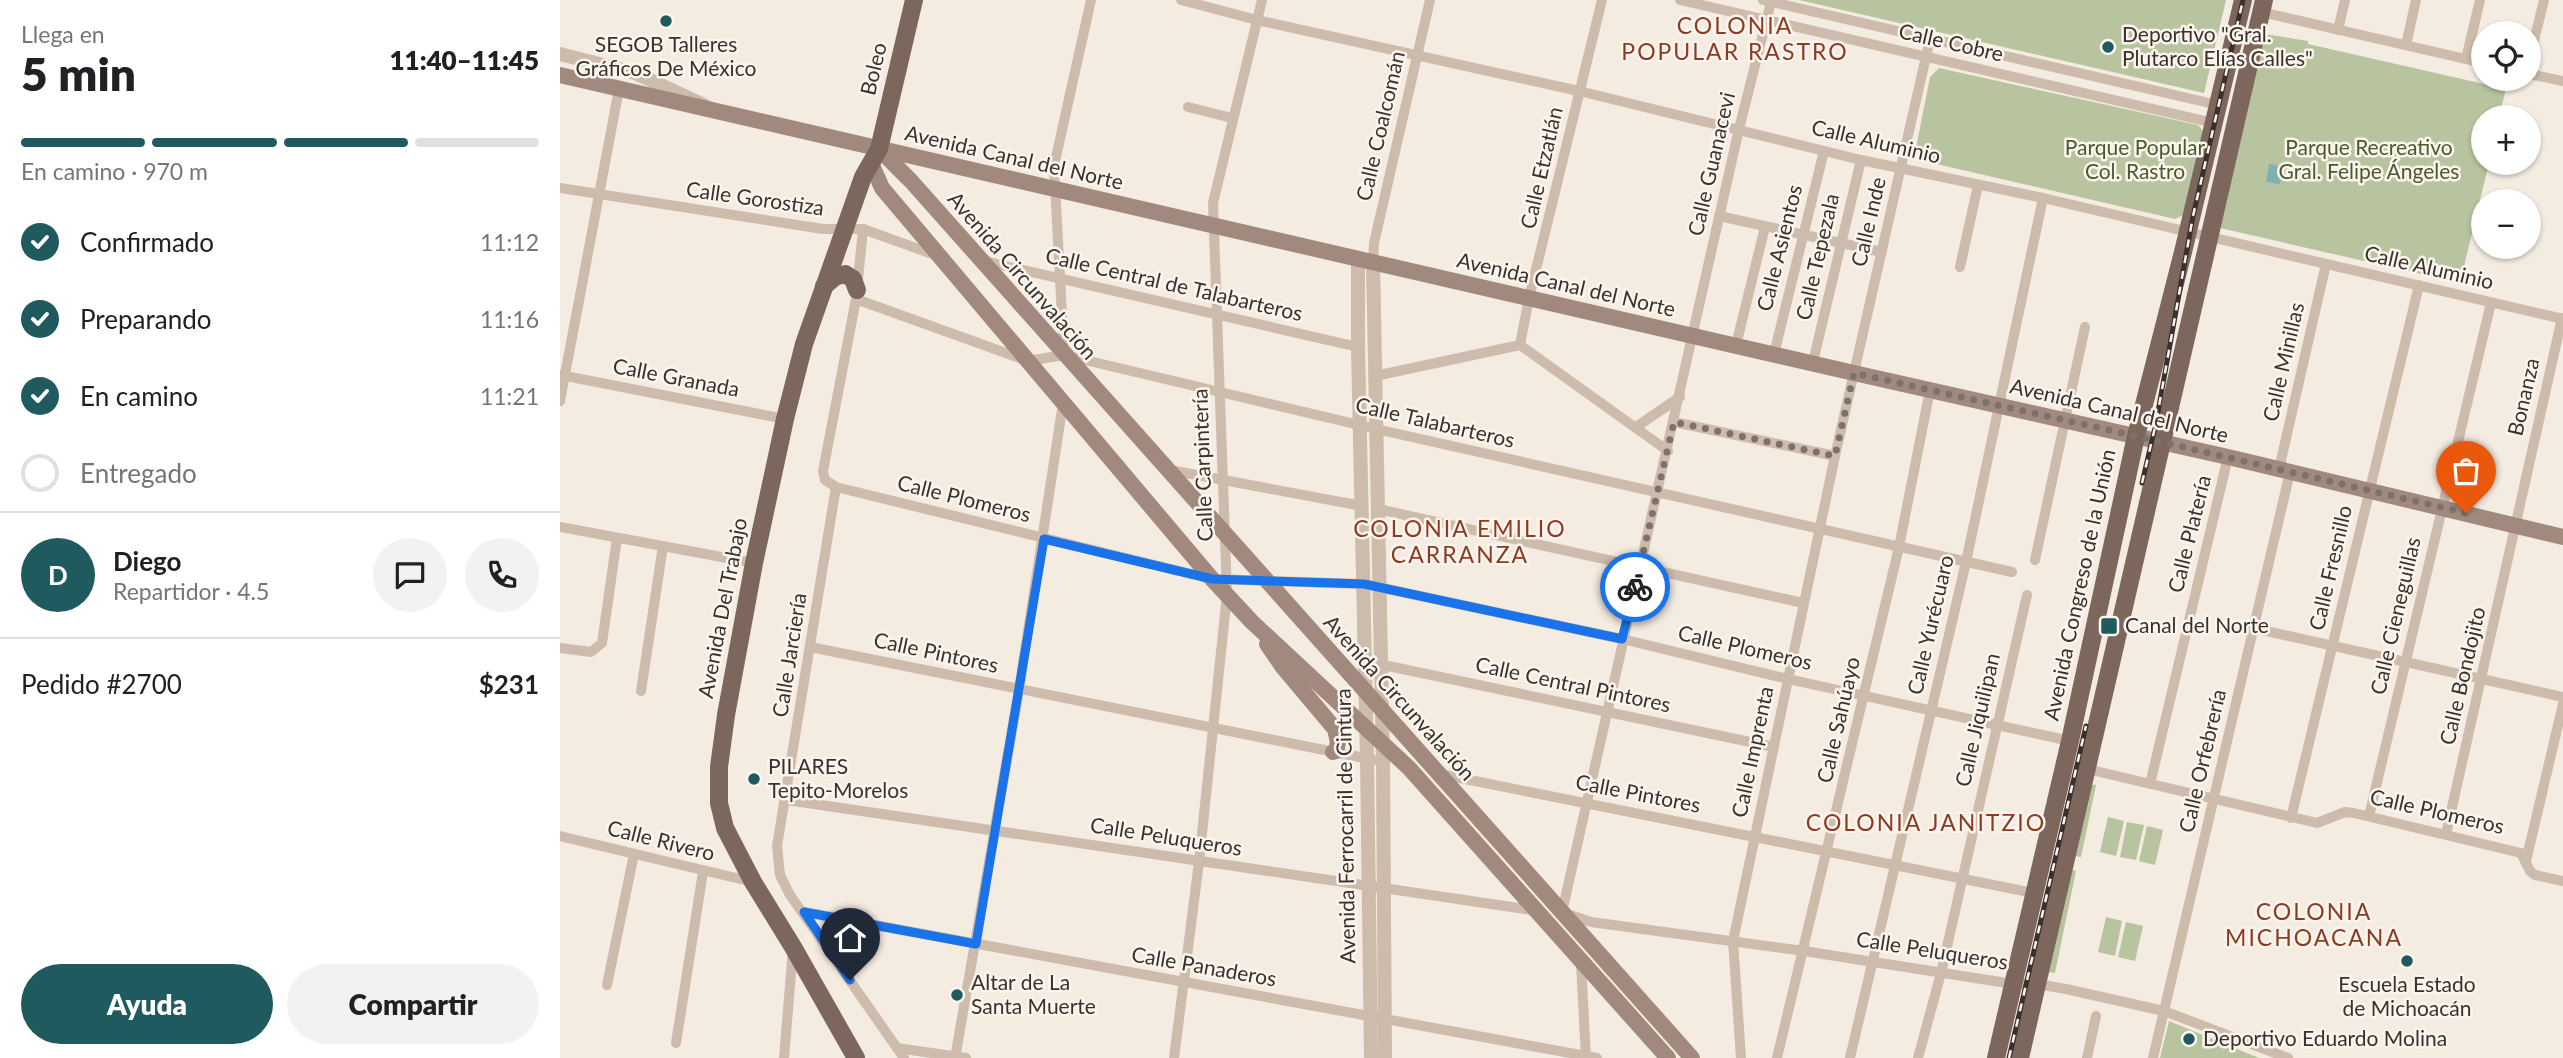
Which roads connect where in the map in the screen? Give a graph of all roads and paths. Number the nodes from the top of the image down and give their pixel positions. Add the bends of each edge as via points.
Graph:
1 (914, 0) edge
2 (1091, 0) edge
3 (1181, 0) edge
4 (1262, 0) edge
5 (1430, 0) edge
6 (1602, 0) edge
7 (1680, 0) edge
8 (2243, 0) edge
9 (2345, 0) edge
10 (2416, 0) edge
11 (2480, 0) edge
12 (2544, 0) edge
13 (1767, 1) edge
14 (2263, 6) edge
15 (1257, 20) junction
16 (1767, 20) junction
17 (2539, 21) edge
18 (2338, 30) junction
19 (1930, 39) junction
20 (2406, 45) junction
21 (560, 54) edge
22 (1417, 55) junction
23 (1926, 57) junction
24 (2466, 59) junction
25 (2471, 60) edge
26 (560, 75) edge
27 (2541, 76) edge
28 (2563, 81) edge
29 (619, 89) junction
30 (1579, 92) junction
31 (1188, 107) dead end
32 (718, 112) junction
33 (2216, 114) junction
34 (1232, 118) junction
35 (1739, 129) junction
36 (1824, 151) junction
37 (875, 156) junction
38 (1861, 160) junction
39 (1901, 167) junction
40 (1978, 185) junction
41 (560, 188) edge
42 (1055, 190) junction
43 (599, 194) junction
44 (2043, 198) junction
45 (1719, 216) junction
46 (1212, 224) junction
47 (1765, 227) junction
48 (844, 229) junction
49 (863, 229) junction
50 (2188, 233) junction
51 (1803, 236) junction
52 (2211, 238) junction
53 (1840, 243) junction
54 (1882, 252) junction
55 (941, 257) junction
56 (981, 260) junction
57 (1366, 260) junction
58 (2326, 264) junction
59 (1960, 267) dead end
60 (1060, 280) junction
61 (2419, 285) junction
62 (824, 286) junction
63 (857, 294) junction
64 (1529, 298) junction
65 (2491, 303) junction
66 (1218, 314) junction
67 (2562, 318) edge
68 (2085, 327) dead end
69 (1693, 335) junction
70 (1520, 345) junction
71 (1736, 345) junction
72 (1358, 347) junction
73 (1774, 354) junction
74 (1064, 355) junction
75 (1028, 361) junction
76 (1813, 362) junction
77 (1854, 373) junction
78 (563, 376) edge
79 (1375, 376) junction
80 (1930, 390) junction
81 (1220, 394) junction
82 (1680, 397) junction
83 (560, 401) edge
84 (1063, 403) junction
85 (1999, 405) junction
86 (785, 419) junction
87 (2066, 421) junction
88 (1674, 422) junction
89 (1360, 425) junction
90 (1636, 427) junction
91 (1376, 429) junction
92 (2136, 436) junction
93 (2162, 442) junction
94 (1668, 451) junction
95 (1835, 456) junction
96 (2228, 457) junction
97 (1167, 470) junction
98 (2285, 471) junction
99 (1225, 482) junction
100 (836, 487) junction
101 (2369, 491) junction
102 (1658, 493) junction
103 (1362, 506) junction
104 (2441, 506) junction
105 (1378, 509) junction
106 (2515, 525) junction
107 (560, 527) edge
108 (1819, 530) junction
109 (1226, 534) junction
110 (2563, 537) edge
111 (617, 538) junction
112 (1044, 539) junction
113 (663, 546) junction
114 (1899, 547) junction
115 (2035, 560) dead end
116 (1966, 562) junction
117 (754, 563) junction
118 (1641, 565) junction
119 (2012, 572) dead end
120 (1268, 582) junction
121 (1222, 584) junction
122 (1371, 585) junction
123 (2027, 596) dead end
124 (1803, 603) junction
125 (1252, 622) junction
126 (2253, 628) junction
127 (1622, 639) junction
128 (2332, 645) junction
129 (560, 648) edge
130 (810, 648) junction
131 (1365, 661) junction
132 (2405, 663) junction
133 (1380, 664) junction
134 (1347, 674) junction
135 (1788, 679) junction
136 (2482, 679) junction
137 (1321, 685) junction
138 (1019, 690) junction
139 (1366, 690) junction
140 (641, 691) dead end
141 (1864, 695) junction
142 (2563, 697) edge
143 (2563, 704) edge
144 (1381, 709) junction
145 (1931, 710) junction
146 (1607, 712) junction
147 (1997, 724) junction
148 (1366, 726) junction
149 (1213, 729) junction
150 (1382, 740) junction
151 (2070, 741) junction
152 (1774, 747) junction
153 (1334, 752) junction
154 (1367, 758) junction
155 (1383, 762) junction
156 (2087, 769) junction
157 (1440, 774) junction
158 (2150, 784) junction
159 (2214, 799) junction
160 (787, 800) junction
161 (1587, 804) junction
162 (2369, 816) junction
163 (2291, 818) junction
164 (994, 829) junction
165 (2446, 834) junction
166 (560, 836) edge
167 (1755, 836) junction
168 (1828, 852) junction
169 (634, 855) junction
170 (2526, 861) junction
171 (1199, 862) junction
172 (1896, 864) junction
173 (703, 872) junction
174 (1961, 878) junction
175 (2563, 881) edge
176 (753, 882) junction
177 (1368, 886) junction
178 (1384, 888) junction
179 (2034, 893) junction
180 (790, 895) junction
181 (770, 908) junction
182 (804, 912) junction
183 (1539, 912) junction
184 (1562, 912) junction
185 (1733, 941) junction
186 (976, 944) junction
187 (793, 947) junction
188 (1377, 949) junction
189 (1804, 951) junction
190 (1872, 961) junction
191 (1581, 963) junction
192 (1941, 973) junction
193 (1183, 983) junction
194 (2013, 984) junction
195 (2037, 984) junction
196 (607, 985) dead end
197 (2164, 1011) junction
198 (1370, 1016) junction
199 (2096, 1016) dead end
200 (1385, 1019) junction
201 (676, 1043) dead end
202 (897, 1048) junction
203 (959, 1057) edge
204 (1589, 1057) edge
205 (784, 1058) edge
206 (856, 1058) edge
207 (904, 1058) edge
208 (1174, 1058) edge
209 (1371, 1058) edge
210 (1385, 1058) edge
211 (1668, 1058) edge
212 (1692, 1058) edge
213 (1741, 1058) edge
214 (1777, 1058) edge
215 (1850, 1058) edge
216 (1918, 1058) edge
217 (1996, 1058) edge
218 (2020, 1058) edge
219 (2087, 1058) edge
220 (2153, 1058) edge
221 (2288, 1058) edge

1 - 37 main road, Boleo
2 - 42 street via 1054,166
3 - 15 street, Calle Aluminio
4 - 15 street, Calle Carpintería
5 - 22 street, Calle Coalcomán
6 - 30 street, Calle Etzatlán
7 - 16 street, Calle Cobre
8 - 33 main road, Avenida Congreso de la Unión
9 - 18 street
10 - 20 street
11 - 24 street
12 - 17 street
13 - 16 street, Calle Guanacevi
13 - 19 street, Calle Cobre
14 - 18 street
14 - 52 main road
15 - 22 street, Calle Aluminio
15 - 34 street, Calle Carpintería
16 - 23 street, Calle Cobre
16 - 35 street, Calle Guanacevi
18 - 20 street
19 - 23 street, Calle Inde
19 - 33 street, Calle Cobre
20 - 24 street
21 - 32 street via 635,73
22 - 30 street, Calle Aluminio
22 - 57 street, Calle Coalcomán via 1374,243
23 - 33 street, Calle Cobre
23 - 39 street, Calle Inde
24 - 25 street
26 - 29 main road, Avenida Canal del Norte
27 - 28 street
29 - 32 main road, Avenida Canal del Norte
29 - 43 street
30 - 35 street, Calle Aluminio
30 - 64 street, Calle Etzatlán
31 - 34 street
32 - 37 main road, Avenida Canal del Norte
33 - 50 main road, Avenida Congreso de la Unión
34 - 46 street, Calle Carpintería
35 - 36 street, Calle Aluminio
35 - 45 street, Calle Guanacevi
36 - 38 street, Calle Aluminio
36 - 51 street, Calle Asientos
37 - 42 main road, Avenida Canal del Norte
37 - 48 main road, Avenida Del Trabajo
37 - 55 main road, Avenida Circunvalación via 882,188
37 - 56 main road, Avenida Circunvalación
38 - 39 street, Calle Aluminio
38 - 53 street, Calle Tepezala
39 - 40 street, Calle Aluminio
39 - 54 street, Calle Inde
40 - 44 street, Calle Aluminio
40 - 59 street
41 - 43 street, Calle Gorostiza
42 - 46 main road, Avenida Canal del Norte
42 - 60 street
43 - 48 street, Calle Gorostiza
43 - 78 street
44 - 50 street, Calle Aluminio
44 - 85 street, Calle Yurécuaro
45 - 47 street
45 - 69 street, Calle Guanacevi
46 - 57 main road, Avenida Canal del Norte
46 - 66 street, Calle Carpintería
47 - 51 street
47 - 71 street
48 - 49 street, Calle Gorostiza
48 - 62 main road, Avenida Del Trabajo
49 - 55 street, Calle Gorostiza
49 - 63 street, Calle Jarciería
50 - 52 street, Calle Aluminio
50 - 92 main road, Avenida Congreso de la Unión
51 - 53 street
51 - 73 street, Calle Asientos
52 - 58 street, Calle Aluminio
52 - 93 main road
53 - 54 street
53 - 76 street, Calle Tepezala
54 - 77 street, Calle Inde
55 - 75 main road, Avenida Circunvalación
56 - 60 street, Calle Central de Talabarteros
56 - 74 main road, Avenida Circunvalación
57 - 64 main road, Avenida Canal del Norte
57 - 72 street, Avenida Ferrocarril de Cintura
57 - 79 street, Avenida Ferrocarril de Cintura
58 - 61 street, Calle Aluminio
58 - 98 street, Calle Minillas
60 - 66 street, Calle Central de Talabarteros
60 - 74 street
61 - 65 street, Calle Aluminio
61 - 101 street, Calle Fresnillo
62 - 63 main road via 845,274 853,279
62 - 86 main road, Avenida Del Trabajo
63 - 75 street, Calle Talabarteros
63 - 100 street, Calle Jarciería via 823,471 825,480
64 - 69 main road, Avenida Canal del Norte
64 - 70 street, Calle Etzatlán
65 - 67 street, Calle Aluminio
65 - 104 street, Calle Cieneguillas
66 - 72 street, Calle Central de Talabarteros
66 - 81 street, Calle Carpintería
67 - 106 street, Bonanza
68 - 87 street
69 - 71 main road, Avenida Canal del Norte
69 - 82 street, Calle Guanacevi
70 - 79 street
70 - 90 street
71 - 73 main road, Avenida Canal del Norte
72 - 89 street, Avenida Ferrocarril de Cintura
73 - 76 main road, Avenida Canal del Norte
74 - 75 street, Calle Talabarteros
74 - 81 street, Calle Talabarteros
74 - 97 main road, Avenida Circunvalación
75 - 84 main road, Avenida Circunvalación
76 - 77 main road, Avenida Canal del Norte
77 - 80 main road, Avenida Canal del Norte
77 - 95 street, Calle Imprenta
78 - 83 street
78 - 86 street, Calle Granada
79 - 91 street, Avenida Ferrocarril de Cintura
80 - 85 main road, Avenida Canal del Norte
80 - 114 street, Calle Sahúayo
81 - 89 street, Calle Talabarteros
81 - 99 street, Calle Carpintería
82 - 88 street, Calle Guanacevi
82 - 90 street
84 - 112 street
84 - 121 main road, Avenida Circunvalación
85 - 87 main road, Avenida Canal del Norte
85 - 116 street, Calle Yurécuaro
86 - 117 main road, Avenida Del Trabajo
87 - 92 main road, Avenida Canal del Norte
87 - 115 street
88 - 94 street, Calle Guanacevi
88 - 95 street
89 - 91 street, Calle Talabarteros
89 - 103 street, Avenida Ferrocarril de Cintura
90 - 94 street
91 - 102 street, Calle Talabarteros
91 - 105 street, Avenida Ferrocarril de Cintura
92 - 93 main road, Avenida Canal del Norte
92 - 151 main road, Avenida Congreso de la Unión
93 - 96 main road, Avenida Canal del Norte
93 - 156 main road
94 - 102 street, Calle Guanacevi
95 - 108 street, Calle Imprenta
96 - 98 main road, Avenida Canal del Norte
96 - 158 street, Calle Platería
97 - 99 street
97 - 109 main road, Avenida Circunvalación
98 - 101 main road, Avenida Canal del Norte
98 - 126 street, Calle Orfebrería
99 - 103 street
99 - 109 street, Calle Carpintería
100 - 112 street, Calle Plomeros
100 - 130 street, Calle Jarciería
101 - 104 main road, Avenida Canal del Norte
101 - 128 street, Calle Fresnillo
102 - 108 street, Calle Talabarteros
102 - 118 street, Calle Guanacevi
103 - 122 street, Avenida Ferrocarril de Cintura
104 - 106 main road, Avenida Canal del Norte
104 - 132 street, Calle Cieneguillas
105 - 118 street
105 - 122 street, Avenida Ferrocarril de Cintura
106 - 110 main road, Avenida Canal del Norte
106 - 136 street, Calle Bondojito
107 - 111 street
108 - 114 street, Calle Talabarteros
108 - 124 street, Calle Imprenta
109 - 120 main road, Avenida Circunvalación
109 - 121 street, Calle Carpintería
111 - 113 street
111 - 129 street via 601,643 591,652
112 - 121 street, Calle Plomeros
112 - 138 street
113 - 117 street
113 - 140 street
114 - 116 street, Calle Talabarteros
114 - 141 street, Calle Sahúayo
116 - 119 street, Calle Talabarteros
116 - 145 street, Calle Yurécuaro
117 - 176 main road, Avenida Del Trabajo via 719,779 725,828
118 - 124 street
118 - 127 street, Calle Guanacevi
120 - 121 street, Calle Plomeros
120 - 122 street, Calle Plomeros
120 - 134 main road, Avenida Circunvalación
121 - 125 main road, Avenida Circunvalación
121 - 149 street, Calle Carpintería
122 - 127 street, Calle Plomeros
122 - 131 street, Avenida Ferrocarril de Cintura
122 - 133 street, Avenida Ferrocarril de Cintura
123 - 147 street, Calle Jiquilipan
124 - 135 street, Calle Imprenta
125 - 137 main road, Avenida Circunvalación
125 - 153 main road via 1282,667 1335,729 1338,742
126 - 128 street
126 - 159 street, Calle Orfebrería
127 - 135 street, Calle Plomeros
127 - 146 street, Calle Guanacevi
128 - 132 street
128 - 163 street, Calle Fresnillo
130 - 138 street, Calle Pintores
130 - 160 street, Calle Jarciería
131 - 133 street, Calle Central Pintores
131 - 139 street, Avenida Ferrocarril de Cintura
132 - 136 street
132 - 162 street, Calle Cieneguillas
133 - 144 street, Avenida Ferrocarril de Cintura
133 - 146 street, Calle Central Pintores
134 - 137 main road via 1336,685
134 - 139 main road, Avenida Circunvalación
135 - 141 street, Calle Plomeros
135 - 152 street, Calle Imprenta
136 - 142 street
136 - 165 street, Calle Bondojito
137 - 148 main road, Avenida Circunvalación
138 - 149 street, Calle Pintores
138 - 164 street
139 - 144 main road, Avenida Circunvalación
139 - 148 street, Avenida Ferrocarril de Cintura
141 - 145 street, Calle Plomeros
141 - 168 street, Calle Sahúayo
143 - 170 street
144 - 150 street, Avenida Ferrocarril de Cintura
144 - 157 main road, Avenida Circunvalación
145 - 147 street, Calle Plomeros
145 - 172 street, Calle Yurécuaro
146 - 152 street, Calle Central Pintores
146 - 161 street, Calle Guanacevi
147 - 151 street, Calle Plomeros
147 - 174 street, Calle Jiquilipan
148 - 150 main road, Avenida Circunvalación
148 - 154 street, Avenida Ferrocarril de Cintura
149 - 153 street, Calle Pintores
149 - 171 street, Calle Carpintería
150 - 155 street, Avenida Ferrocarril de Cintura
150 - 183 main road, Avenida Circunvalación
151 - 179 main road, Avenida Congreso de la Unión
152 - 167 street, Calle Imprenta
153 - 154 street, Calle Pintores
154 - 155 street, Calle Pintores
154 - 177 street, Avenida Ferrocarril de Cintura
155 - 178 street, Avenida Ferrocarril de Cintura
156 - 158 street, Calle Plomeros
156 - 195 main road
157 - 161 street, Calle Pintores
157 - 184 main road, Avenida Circunvalación
158 - 159 street, Calle Plomeros
159 - 163 street, Calle Plomeros
159 - 197 street, Calle Orfebrería
160 - 164 street, Calle Peluqueros
160 - 180 street, Calle Jarciería via 777,854
161 - 167 street, Calle Pintores
161 - 184 street, Calle Guanacevi
162 - 163 street, Calle Plomeros via 2345,812 2317,823
162 - 165 street, Calle Plomeros
164 - 171 street, Calle Peluqueros
164 - 186 street
165 - 170 street, Calle Plomeros via 2514,850
166 - 169 street, Calle Rivero
167 - 168 street, Calle Pintores
167 - 185 street, Calle Imprenta
168 - 172 street, Calle Pintores
168 - 189 street, Calle Sahúayo
169 - 173 street, Calle Rivero
169 - 196 street
170 - 175 street, Calle Plomeros via 2535,875
171 - 177 street, Calle Peluqueros
171 - 193 street, Calle Carpintería
172 - 174 street, Calle Pintores
172 - 190 street, Calle Yurécuaro
173 - 176 street, Calle Rivero
173 - 201 street
174 - 179 street, Calle Pintores
174 - 192 street, Calle Jiquilipan
176 - 181 main road, Avenida Del Trabajo
177 - 178 street, Calle Peluqueros
177 - 188 street, Avenida Ferrocarril de Cintura
178 - 183 street, Calle Peluqueros
178 - 188 street, Avenida Ferrocarril de Cintura
179 - 194 main road, Avenida Congreso de la Unión
180 - 181 street
180 - 182 street, Calle Jarciería
181 - 187 main road, Avenida Del Trabajo
182 - 186 street, Calle Panaderos
182 - 202 street, Calle Jarciería
183 - 191 main road, Avenida Circunvalación
184 - 185 street, Calle Peluqueros via 1591,922
184 - 212 main road, Avenida Circunvalación
185 - 189 street, Calle Peluqueros
185 - 213 street, Calle Imprenta
186 - 193 street, Calle Panaderos
186 - 203 street
187 - 205 street
187 - 206 main road, Avenida Del Trabajo
188 - 198 street, Avenida Ferrocarril de Cintura
188 - 200 street, Avenida Ferrocarril de Cintura
189 - 190 street, Calle Peluqueros
189 - 214 street, Calle Sahúayo
190 - 192 street, Calle Peluqueros
190 - 215 street, Calle Yurécuaro
191 - 204 street
191 - 211 main road, Avenida Circunvalación
192 - 194 street, Calle Peluqueros
192 - 216 street, Calle Jiquilipan
193 - 198 street, Calle Panaderos
193 - 208 street, Calle Carpintería
194 - 195 street, Calle Peluqueros
194 - 217 main road, Avenida Congreso de la Unión
195 - 197 street, Calle Peluqueros
195 - 218 main road
197 - 220 street, Calle Orfebrería
197 - 221 street, Calle Peluqueros
198 - 200 street, Calle Panaderos
198 - 209 street, Avenida Ferrocarril de Cintura
199 - 219 street
200 - 204 street, Calle Panaderos
200 - 210 street, Avenida Ferrocarril de Cintura
202 - 203 street
202 - 207 street, Calle Jarciería

